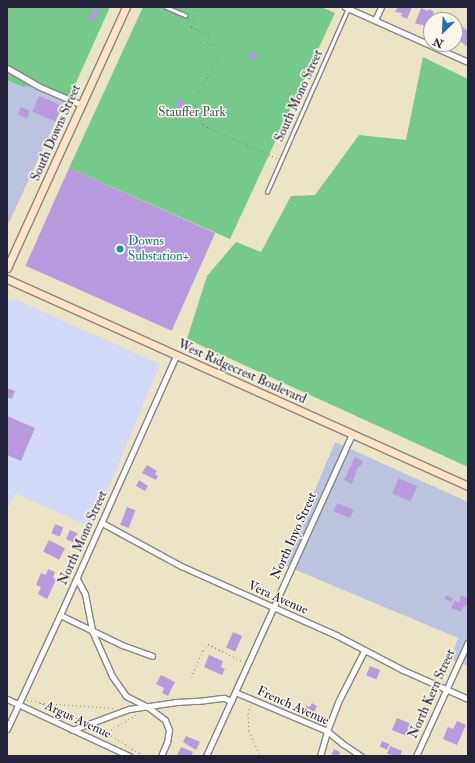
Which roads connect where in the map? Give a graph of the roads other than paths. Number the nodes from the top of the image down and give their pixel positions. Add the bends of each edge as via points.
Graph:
1 (126, 7) edge
2 (166, 7) edge
3 (381, 7) edge
4 (347, 8) edge
5 (185, 15) road end
6 (375, 20) junction
7 (468, 62) edge
8 (7, 68) edge
9 (82, 105) junction
10 (267, 192) dead end
11 (7, 268) edge
12 (7, 279) edge
13 (176, 356) junction
14 (352, 434) junction
15 (468, 486) edge
16 (102, 524) junction
17 (77, 579) junction
18 (273, 608) junction
19 (60, 615) junction
20 (92, 631) junction
21 (468, 642) edge
22 (364, 651) junction
23 (152, 656) dead end
24 (446, 690) junction
25 (235, 692) junction
26 (468, 699) edge
27 (7, 700) edge
28 (231, 701) junction
29 (19, 702) junction
30 (145, 707) junction
31 (7, 729) edge
32 (72, 730) junction
33 (327, 731) junction
34 (129, 756) edge
35 (161, 756) edge
36 (206, 756) edge
37 (320, 756) edge
38 (361, 756) edge
39 (416, 756) edge

1 - 9 street, South Downs Street
2 - 5 lane
3 - 6 street
4 - 6 street
4 - 10 lane, South Mono Street
6 - 7 street
8 - 9 street via 40,87
9 - 11 street, South Downs Street
12 - 13 street, West Ridgecrest Boulevard
13 - 14 street, West Ridgecrest Boulevard
13 - 16 street, North Mono Street
14 - 15 street, West Ridgecrest Boulevard
14 - 18 street, North Inyo Street
16 - 17 street, North Mono Street
16 - 18 street, Vera Avenue via 181,566
17 - 19 street, North Mono Street
17 - 20 street via 85,594
18 - 22 street, Vera Avenue via 336,635
18 - 25 street, North Inyo Street
19 - 20 street
19 - 29 street, North Mono Street
20 - 23 street
20 - 30 street via 112,676 126,696
21 - 24 street, North Kern Street
22 - 24 street, Vera Avenue
22 - 33 street via 339,700
24 - 26 street, Vera Avenue
24 - 39 street, North Kern Street
25 - 28 street, North Inyo Street
25 - 33 street, French Avenue
27 - 29 street, Argus Avenue
28 - 30 street via 224,698
28 - 36 street, North Inyo Street
29 - 31 street, North Mono Street
29 - 32 street, Argus Avenue
30 - 32 street via 129,708
30 - 35 street via 165,720 169,730
32 - 34 street, Argus Avenue
33 - 37 street
33 - 38 street, French Avenue

